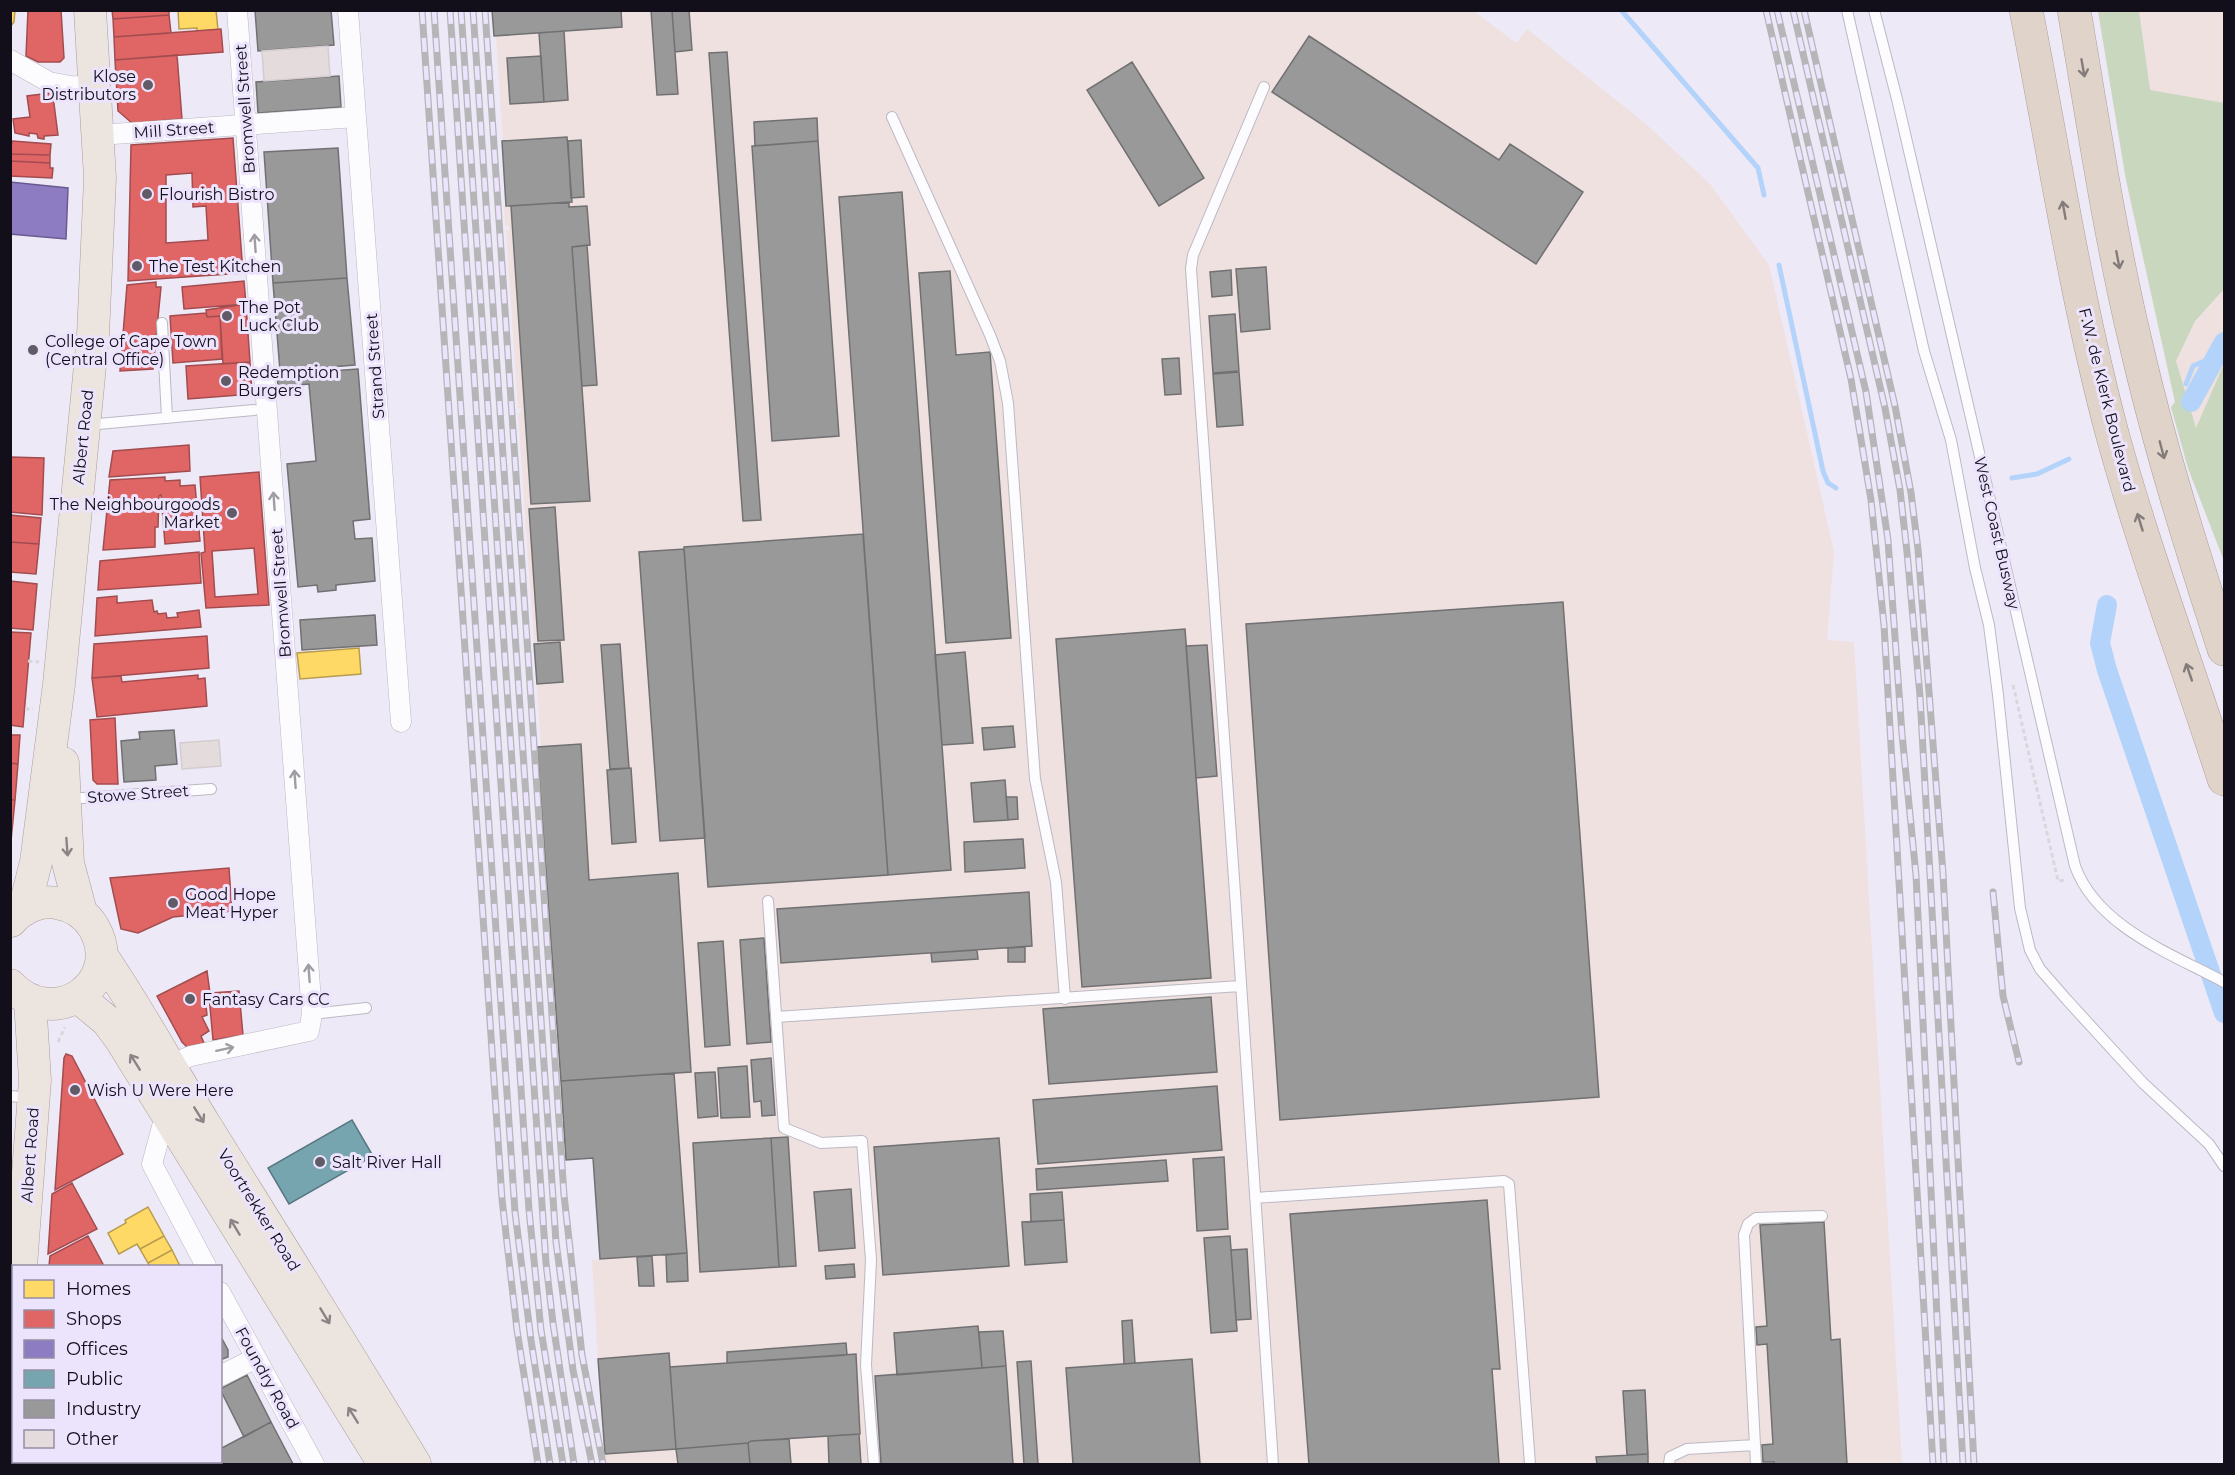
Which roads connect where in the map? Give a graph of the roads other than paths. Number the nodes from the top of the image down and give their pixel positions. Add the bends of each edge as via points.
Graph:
1 (90, 10) edge
2 (237, 10) edge
3 (348, 10) edge
4 (1847, 10) edge
5 (1874, 10) edge
6 (2026, 10) edge
7 (2073, 10) edge
8 (10, 60) edge
9 (95, 87) junction
10 (1264, 87) dead end
11 (356, 117) junction
12 (892, 117) dead end
13 (246, 125) junction
14 (99, 135) junction
15 (162, 322) dead end
16 (254, 410) dead end
17 (167, 418) junction
18 (84, 426) junction
19 (2224, 649) edge
20 (59, 684) junction
21 (400, 723) dead end
22 (2224, 779) edge
23 (211, 789) dead end
24 (64, 800) junction
25 (768, 901) dead end
26 (81, 912) junction
27 (17, 916) edge
28 (102, 956) junction
29 (2224, 982) edge
30 (1240, 986) junction
31 (20, 993) edge
32 (1065, 999) junction
33 (70, 1000) junction
34 (366, 1008) dead end
35 (312, 1014) junction
36 (776, 1017) junction
37 (168, 1065) junction
38 (27, 1091) edge
39 (166, 1112) junction
40 (2224, 1166) edge
41 (1255, 1198) junction
42 (1822, 1216) dead end
43 (18, 1256) edge
44 (206, 1265) edge
45 (222, 1296) edge
46 (256, 1358) junction
47 (222, 1375) edge
48 (12, 1382) edge
49 (10, 1418) edge
50 (1755, 1445) junction
51 (314, 1464) edge
52 (384, 1464) edge
53 (415, 1464) edge
54 (874, 1464) edge
55 (1273, 1464) edge
56 (1530, 1464) edge
57 (1669, 1464) edge
58 (1756, 1464) edge

1 - 9 main road, Albert Road
2 - 13 street, Bromwell Street
3 - 11 street, Strand Street
4 - 40 lane via 1924,351 1952,440 1989,625 2020,908 2030,950 2040,969 2067,1000 2143,1083 2201,1136
5 - 29 lane, West Coast Busway via 2079,879 2109,916 2131,932
22 -> 6 highway, F.W. de Klerk Boulevard via 2113,434 2076,277
7 -> 19 highway via 2134,338 2181,517
8 - 9 street via 49,82
9 - 14 main road, Albert Road
10 - 30 lane via 1191,261
11 - 13 street, Mill Street
11 - 21 street, Strand Street
12 - 32 lane via 990,335 1004,377 1035,779 1056,882
13 - 14 street, Mill Street
35 -> 13 street, Bromwell Street
14 - 18 main road, Albert Road via 99,224
15 - 17 lane
16 - 17 lane
17 - 18 lane
18 - 20 main road, Albert Road
20 - 24 main road, Albert Road
20 - 27 main road, Albert Road via 36,862
23 - 24 lane, Stowe Street
24 -> 26 main road, Albert Road via 68,863
25 - 36 lane
26 - 27 main road via 53,903 38,904
26 - 28 main road, Voortrekker Road via 99,936
28 - 33 main road, Albert Road via 90,986
28 - 37 main road, Voortrekker Road
30 - 32 lane
30 - 41 lane
31 - 33 main road via 45,1005
31 - 38 main road, Albert Road
32 - 36 lane
33 - 38 main road, Albert Road
39 -> 33 main road, Voortrekker Road via 107,1021
34 - 35 lane
37 -> 35 street via 191,1056 309,1031
36 - 54 lane via 784,1128 821,1143 862,1142 871,1260 866,1365
37 -> 53 main road, Voortrekker Road
38 - 43 main road, Albert Road
39 - 44 street via 152,1164
52 -> 39 main road, Voortrekker Road
41 - 55 lane
41 - 56 lane via 1504,1181 1509,1184
42 - 50 lane via 1756,1218 1748,1224 1744,1235
45 - 46 street, Foundry Road
46 - 47 street
46 - 51 street, Foundry Road
48 - 49 main road
50 - 57 lane via 1688,1449 1670,1457
50 - 58 lane

